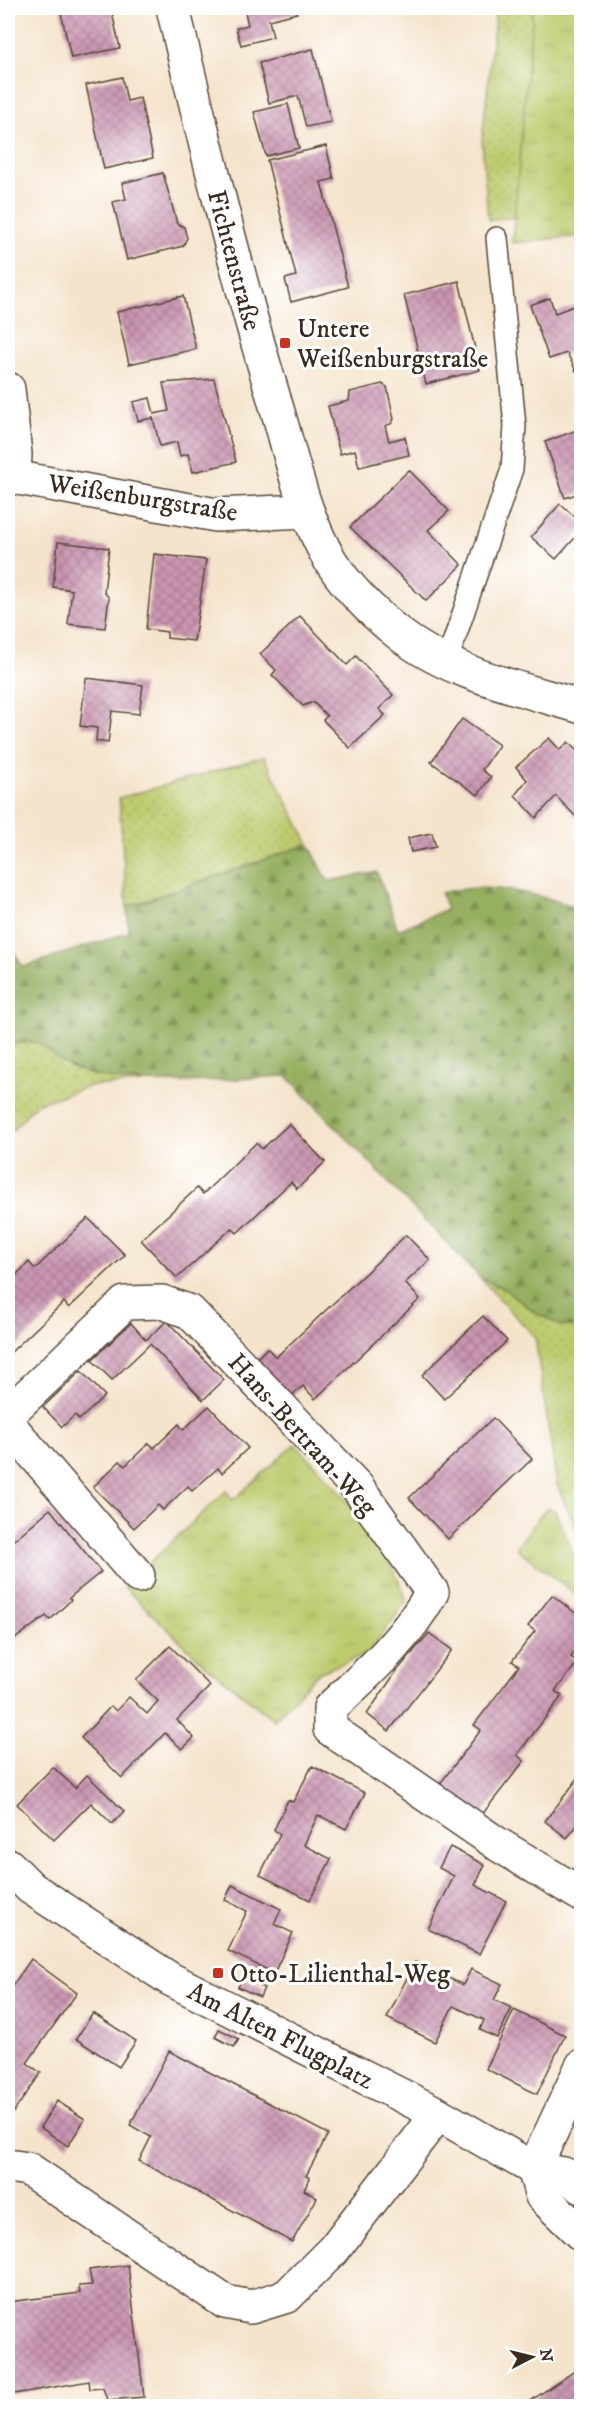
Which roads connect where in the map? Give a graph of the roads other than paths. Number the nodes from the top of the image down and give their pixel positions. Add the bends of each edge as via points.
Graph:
1 (173, 8) edge
2 (498, 238) dead end
3 (8, 389) edge
4 (11, 477) edge
5 (307, 511) junction
6 (446, 664) junction
7 (582, 707) edge
8 (8, 1414) edge
9 (8, 1424) edge
10 (138, 1576) dead end
11 (8, 1865) edge
12 (582, 1895) edge
13 (582, 2066) edge
14 (438, 2114) junction
15 (8, 2166) edge
16 (534, 2169) junction
17 (582, 2187) edge
18 (582, 2235) edge

1 - 5 street, Fichtenstraße via 220,208
2 - 6 lane via 515,426 512,469
3 - 4 street, Weißenburgstraße via 15,454
4 - 5 street, Weißenburgstraße via 216,514
5 - 6 street, Fichtenstraße via 331,560 368,606 399,634
6 - 7 street, Fichtenstraße
8 - 12 street, Hans-Bertram-Weg via 124,1303 162,1302 190,1312 358,1488 432,1592 417,1620 386,1656 330,1708 330,1729 499,1845
9 - 10 street
11 - 14 street, Am Alten Flugplatz via 31,1888 170,1979
13 - 16 street
14 - 15 street via 334,2249 287,2296 251,2307 225,2302 28,2169
14 - 16 street, Am Alten Flugplatz
16 - 17 street, Am Alten Flugplatz via 564,2174
16 - 18 street via 542,2196

